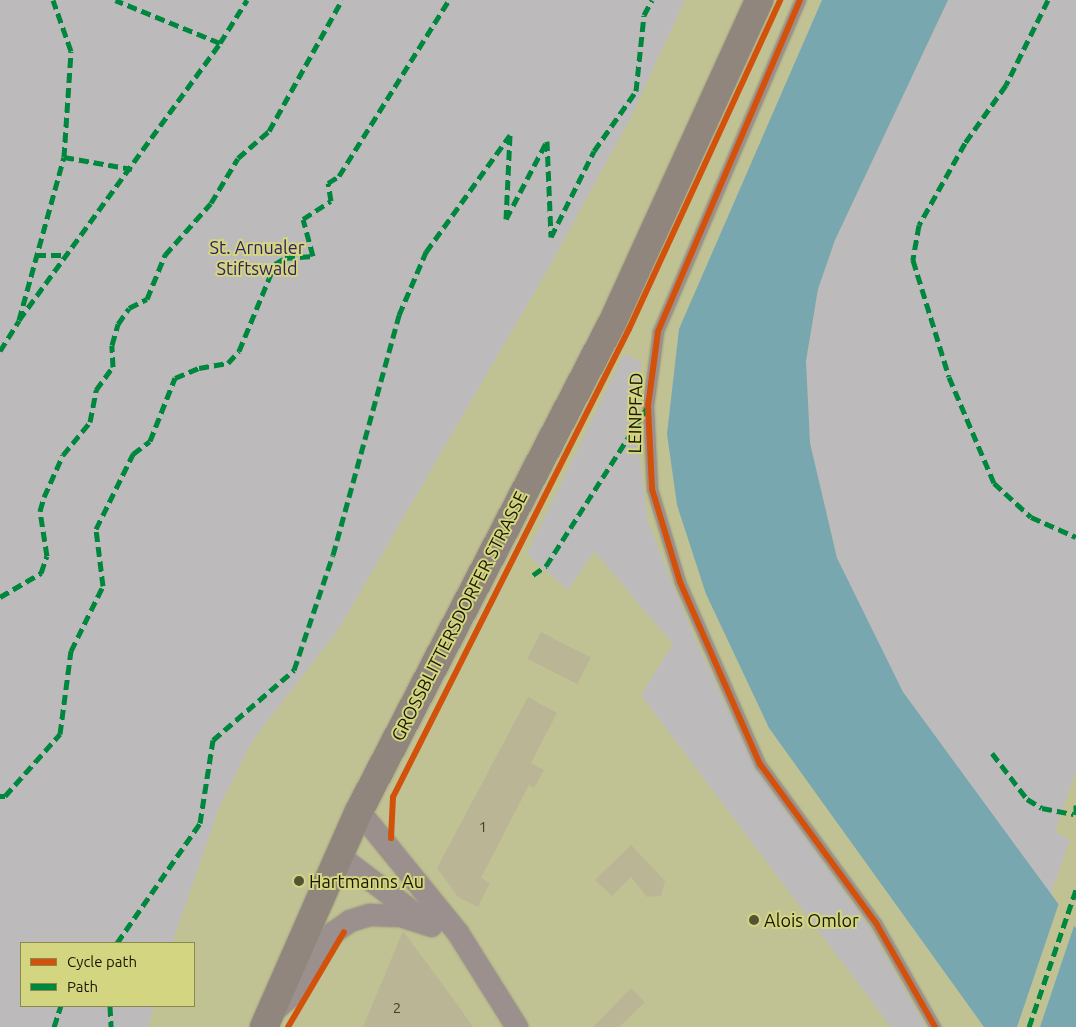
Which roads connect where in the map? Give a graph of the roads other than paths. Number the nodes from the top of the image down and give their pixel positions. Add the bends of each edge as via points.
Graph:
1 (759, 0) edge
2 (800, 0) edge
3 (359, 811) junction
4 (338, 855) junction
5 (431, 926) junction
6 (475, 965) junction
7 (267, 1021) edge
8 (517, 1027) edge
9 (936, 1027) edge

1 - 3 main road, GROSSBLITTERSDORFER STRASSE via 612,321
2 - 9 lane, LEINPFAD via 697,234 652,356 648,419 652,489 668,552 760,764 876,923
3 - 4 main road, GROSSBLITTERSDORFER STRASSE
3 - 6 street via 452,925
4 - 5 street
4 - 7 main road, GROSSBLITTERSDORFER STRASSE
5 - 6 street
5 - 7 street via 401,916 370,915 350,920 333,933 291,996
6 - 8 street

